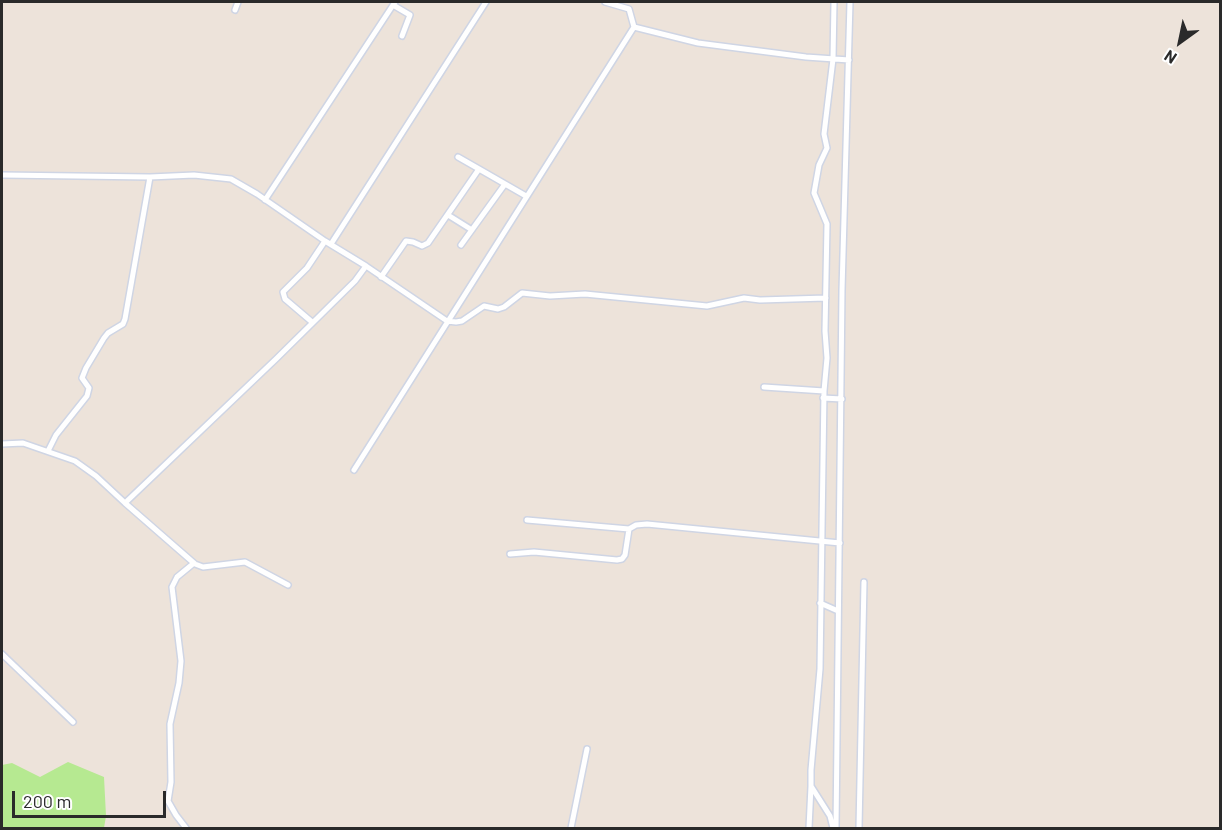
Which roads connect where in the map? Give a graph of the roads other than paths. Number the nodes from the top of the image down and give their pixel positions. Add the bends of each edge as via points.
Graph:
1 (238, 2) edge
2 (486, 2) edge
3 (605, 2) edge
4 (834, 2) edge
5 (850, 2) edge
6 (394, 3) edge
7 (235, 10) dead end
8 (634, 27) junction
9 (402, 36) dead end
10 (832, 59) junction
11 (849, 60) junction
12 (458, 157) dead end
13 (479, 169) junction
14 (2, 174) edge
15 (150, 177) junction
16 (505, 184) junction
17 (526, 196) junction
18 (265, 200) junction
19 (448, 215) junction
20 (472, 230) junction
21 (328, 242) junction
22 (461, 245) dead end
23 (366, 266) junction
24 (381, 277) junction
25 (826, 298) junction
26 (447, 321) junction
27 (312, 322) junction
28 (764, 387) dead end
29 (824, 391) junction
30 (824, 398) junction
31 (842, 399) junction
32 (2, 444) edge
33 (48, 450) junction
34 (354, 470) dead end
35 (125, 503) junction
36 (527, 520) dead end
37 (629, 529) junction
38 (820, 541) junction
39 (840, 543) junction
40 (510, 554) dead end
41 (194, 563) junction
42 (864, 582) dead end
43 (288, 585) dead end
44 (820, 603) junction
45 (838, 611) junction
46 (2, 654) edge
47 (73, 722) dead end
48 (587, 749) dead end
49 (811, 786) junction
50 (186, 828) edge
51 (570, 828) edge
52 (809, 828) edge
53 (834, 828) edge
54 (859, 828) edge

1 - 7 street
2 - 21 street
3 - 8 street via 629,9
4 - 10 street
5 - 11 street
6 - 9 street via 410,15
6 - 18 street
8 - 10 street via 698,43
8 - 17 street
10 - 11 street
10 - 25 street via 824,134 826,152 814,192 827,224
11 - 31 street
12 - 13 street
13 - 16 street
13 - 19 street
14 - 15 street
15 - 18 street via 216,176 236,182
15 - 33 street via 125,319 108,333 91,360 82,376 89,388 87,396
16 - 17 street
16 - 20 street
17 - 26 street
18 - 21 street
19 - 20 street
19 - 24 street via 425,246 408,241 403,244
20 - 22 street
21 - 23 street
21 - 27 street via 283,292
23 - 24 street
23 - 27 street via 356,281
24 - 26 street
25 - 26 street via 744,298 707,306 585,294 522,293 498,309 484,306 462,321
25 - 29 street
26 - 34 street
27 - 35 street
28 - 29 street
29 - 30 street
30 - 31 street
30 - 38 street
31 - 39 street
32 - 33 street via 23,443
33 - 35 street via 80,464
35 - 41 street
36 - 37 street
37 - 38 street via 647,524
37 - 40 street via 622,559 534,552
38 - 39 street
38 - 44 street
39 - 45 street
41 - 43 street via 203,567 245,562
41 - 50 street via 177,577 172,587 181,661 170,724 168,801
42 - 54 street
44 - 45 street
44 - 49 street via 820,669
45 - 53 street
46 - 47 street
48 - 51 street
49 - 52 street
49 - 53 street

